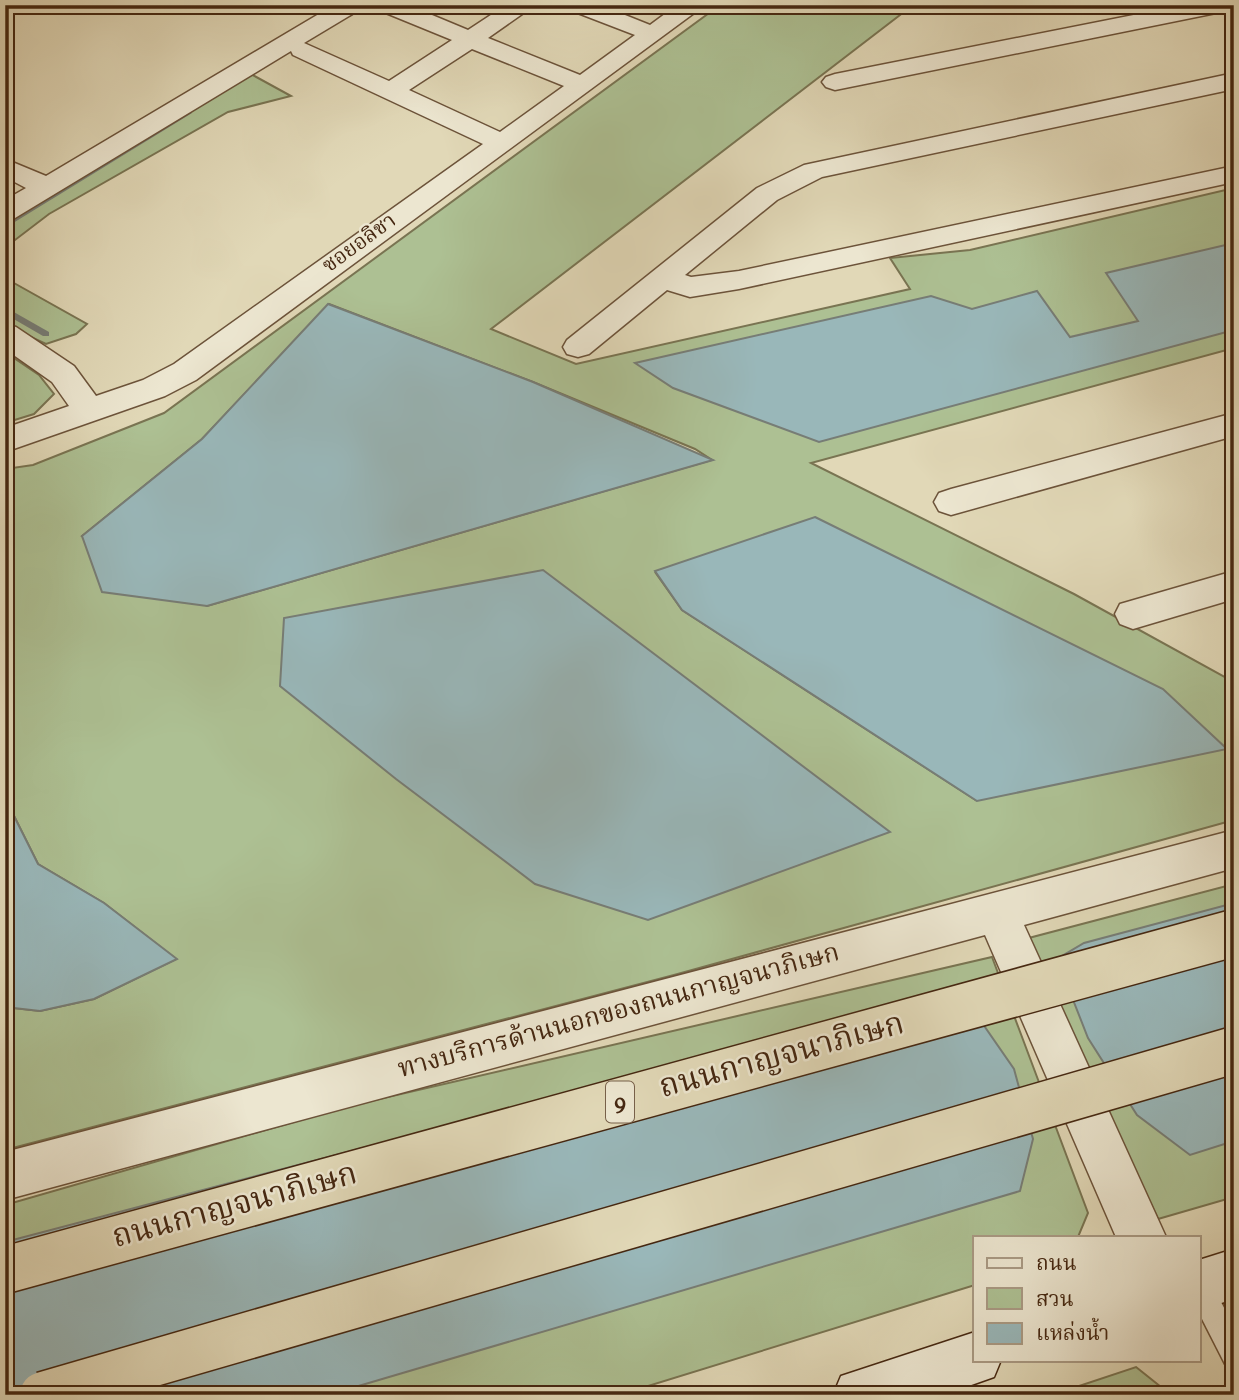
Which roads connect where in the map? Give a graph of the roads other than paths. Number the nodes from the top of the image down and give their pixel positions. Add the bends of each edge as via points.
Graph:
1 (351, 5) edge
2 (523, 5) edge
3 (578, 5) edge
4 (694, 5) edge
5 (1221, 5) edge
6 (388, 6) edge
7 (653, 34) junction
8 (470, 39) junction
9 (302, 50) dead end
10 (1234, 81) edge
11 (835, 82) dead end
12 (582, 85) junction
13 (390, 91) junction
14 (502, 143) junction
15 (5, 167) edge
16 (1234, 174) edge
17 (47, 187) junction
18 (5, 212) edge
19 (662, 278) junction
20 (5, 334) edge
21 (578, 347) dead end
22 (90, 411) junction
23 (1234, 424) edge
24 (5, 440) edge
25 (951, 502) dead end
26 (1234, 585) edge
27 (1133, 614) dead end
28 (1234, 849) edge
29 (996, 912) junction
30 (1234, 933) edge
31 (1234, 1050) edge
32 (5, 1176) edge
33 (1141, 1236) edge
34 (5, 1270) edge
35 (1234, 1274) edge
36 (1200, 1286) edge
37 (1200, 1288) edge
38 (1234, 1355) edge
39 (973, 1359) edge
40 (43, 1395) edge
41 (860, 1395) edge

1 - 17 street
2 - 8 street
3 - 7 street
4 - 7 street, ซอยอลิชา
5 - 11 street
6 - 8 street
7 - 12 street, ซอยอลิชา
8 - 12 street
8 - 13 street
9 - 13 street
10 - 19 street via 814,171 767,194
12 - 14 street, ซอยอลิชา
13 - 14 street
14 - 22 street, ซอยอลิชา via 186,372
15 - 17 street
16 - 19 street via 738,280 690,286
17 - 18 street
19 - 21 street
20 - 22 street via 63,374
22 - 24 street, ซอยอลิชา
23 - 25 street
26 - 27 street
28 - 29 street, ทางบริการด้านนอกของถนนกาญจนาภิเษก
29 - 32 street, ทางบริการด้านนอกของถนนกาญจนาภิเษก
29 - 33 street
30 - 34 highway, ถนนกาญจนาภิเษก / 9, bridge
31 - 40 highway, bridge
35 - 36 street
37 - 38 lane
39 - 41 street

